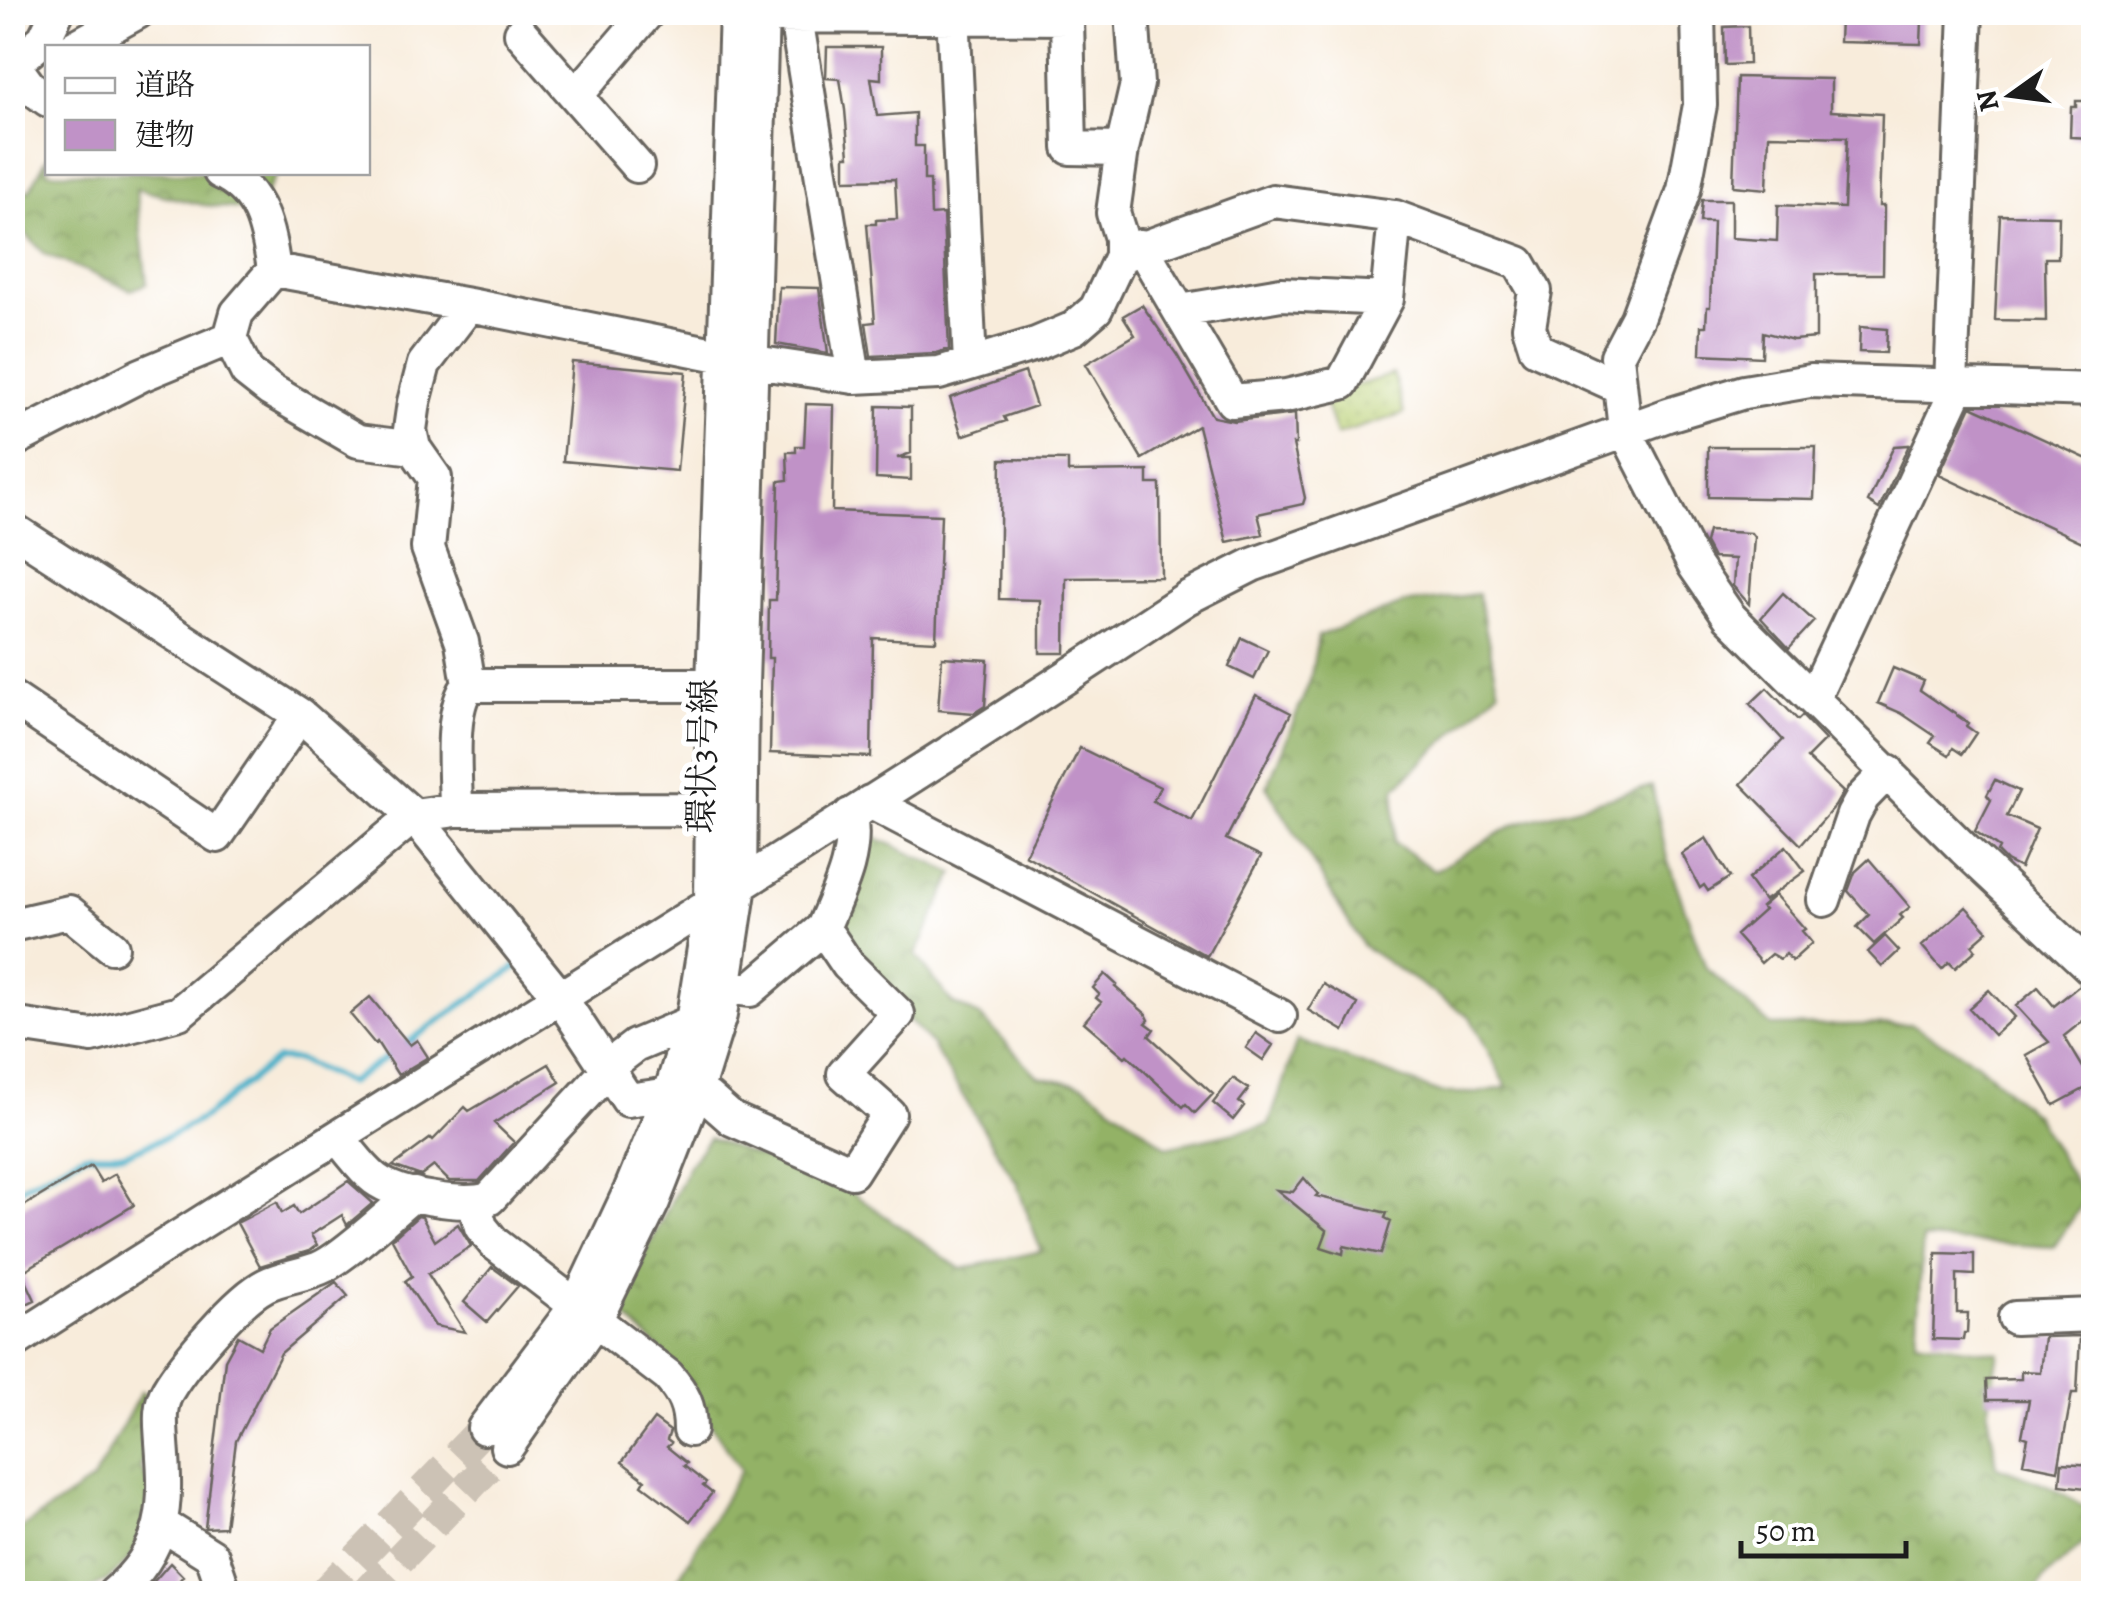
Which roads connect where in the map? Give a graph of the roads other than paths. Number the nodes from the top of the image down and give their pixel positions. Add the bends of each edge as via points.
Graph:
1 (57, 12) edge
2 (138, 12) edge
3 (648, 12) edge
4 (1132, 12) edge
5 (1698, 12) edge
6 (1966, 12) edge
7 (752, 13) edge
8 (952, 15) edge
9 (1067, 16) edge
10 (796, 17) junction
11 (521, 32) dead end
12 (78, 45) edge
13 (22, 63) edge
14 (576, 96) junction
15 (45, 98) edge
16 (1122, 149) junction
17 (637, 166) dead end
18 (227, 175) edge
19 (1395, 217) junction
20 (1131, 251) junction
21 (274, 270) junction
22 (1387, 299) junction
23 (468, 305) junction
24 (1180, 311) junction
25 (230, 338) junction
26 (740, 359) junction
27 (970, 364) junction
28 (854, 377) junction
29 (1955, 385) junction
30 (1620, 387) junction
31 (2094, 390) edge
32 (1624, 430) junction
33 (12, 441) edge
34 (414, 448) junction
35 (12, 530) edge
36 (469, 685) junction
37 (714, 685) junction
38 (1814, 697) junction
39 (12, 698) edge
40 (300, 715) junction
41 (1888, 771) junction
42 (711, 809) junction
43 (860, 809) junction
44 (456, 810) junction
45 (414, 816) junction
46 (740, 885) junction
47 (1824, 900) dead end
48 (710, 904) junction
49 (12, 925) edge
50 (823, 928) junction
51 (112, 947) dead end
52 (2094, 971) edge
53 (725, 987) junction
54 (562, 1000) junction
55 (1280, 1016) dead end
56 (692, 1022) junction
57 (12, 1024) edge
58 (608, 1068) junction
59 (682, 1094) junction
60 (338, 1138) junction
61 (414, 1194) junction
62 (474, 1203) junction
63 (586, 1314) junction
64 (2094, 1315) edge
65 (2016, 1318) dead end
66 (12, 1343) edge
67 (690, 1430) dead end
68 (496, 1438) tunnel mouth
69 (161, 1524) junction
70 (114, 1594) edge
71 (225, 1594) edge

1 - 13 street
2 - 12 street
3 - 14 street
4 - 16 street via 1137,84
5 - 30 street via 1700,105 1684,190 1617,356
6 - 29 street
7 - 10 street
7 - 26 street, 環状3号線
8 - 9 street
8 - 10 street
8 - 27 street
9 - 16 street via 1070,148
10 - 28 street
11 - 14 street
13 - 15 street via 29,86
14 - 17 street
16 - 20 street via 1113,213
18 - 21 street via 252,194
19 - 20 street via 1273,201
19 - 22 street
19 - 30 street via 1519,263 1535,291 1529,327 1536,349
20 - 24 street
20 - 27 street via 1096,309 1074,328
21 - 23 street
21 - 25 street via 237,313
22 - 24 street via 1281,294
22 - 24 street via 1342,383 1232,400
23 - 26 street
23 - 34 street via 424,364 410,430
25 - 33 street
25 - 34 street via 247,372 270,390 358,441
26 - 28 street
26 - 37 street, 環状3号線
26 - 46 street, 環状3号線
27 - 28 street via 939,373
29 - 31 street
29 - 32 street via 1810,381 1744,392
29 - 38 street
30 - 32 street
32 - 38 street via 1694,565 1730,616
32 - 43 street via 1252,565 1187,598
34 - 36 street via 435,478 428,548 462,642
35 - 40 street
36 - 37 street
36 - 44 street via 457,715
37 - 42 street, 環状3号線
38 - 41 street
39 - 40 street via 217,836
40 - 45 street
41 - 47 street via 1853,815
41 - 52 street
42 - 44 street
42 - 48 street, 環状3号線
43 - 46 street
43 - 50 street
43 - 55 street
44 - 45 street
45 - 54 street
45 - 57 street via 179,1013 92,1036
46 - 48 street
46 - 53 street, 環状3号線
48 - 54 street
48 - 56 street, 環状3号線
49 - 51 street via 69,912
50 - 53 street via 750,990
50 - 59 street via 848,965 898,1014 844,1074 889,1114 852,1172 732,1119 707,1098
53 - 59 street, 環状3号線 via 720,1015
54 - 58 street
54 - 60 street
56 - 58 street via 635,1046
56 - 59 street, 環状3号線
58 - 59 street via 628,1100
58 - 62 street via 490,1199
59 - 63 street, 環状3号線 via 630,1191
60 - 61 street via 373,1178
60 - 66 street
61 - 62 street
61 - 69 street via 324,1266 254,1292 189,1360 160,1413 166,1492
62 - 63 street via 494,1244
63 - 67 street via 675,1384 690,1410
63 - 68 street, 環状3号線
64 - 65 street
69 - 70 street via 153,1550
69 - 71 street via 212,1556

